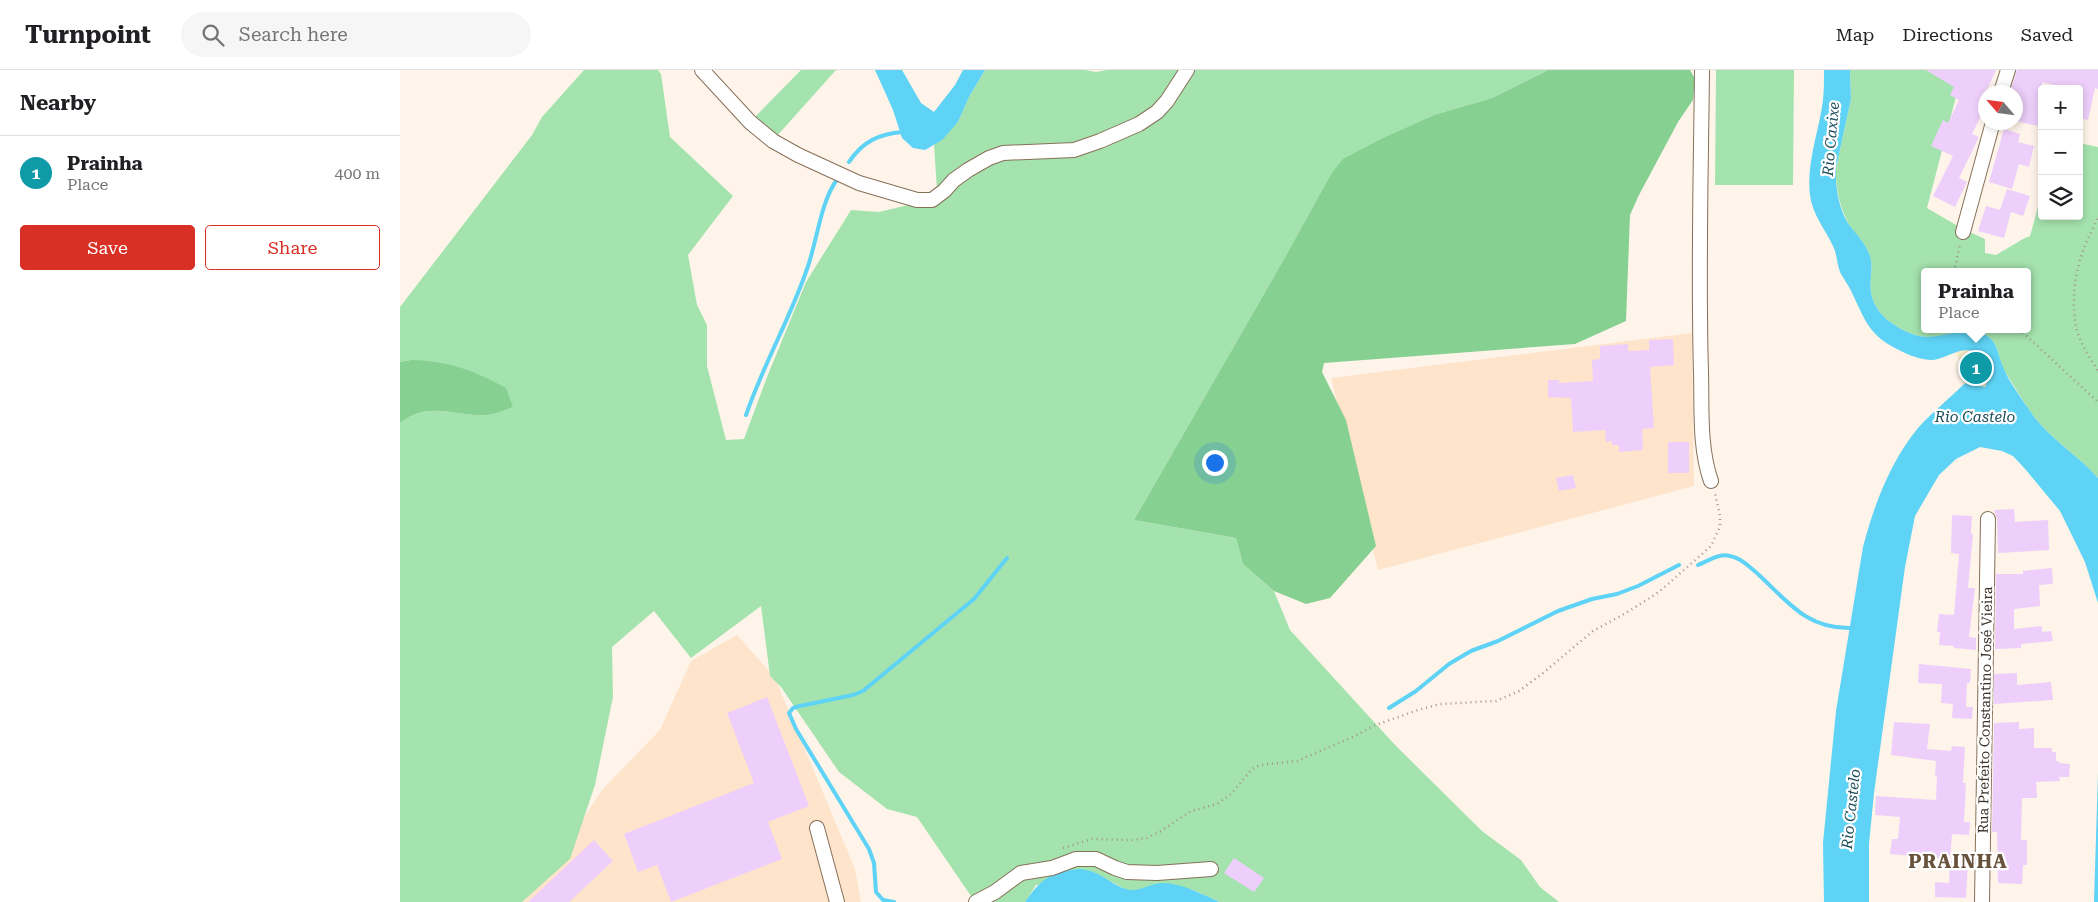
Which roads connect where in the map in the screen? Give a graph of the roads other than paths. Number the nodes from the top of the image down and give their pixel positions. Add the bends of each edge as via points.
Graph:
1 (702, 70) edge
2 (1187, 70) edge
3 (1702, 70) edge
4 (2008, 70) edge
5 (2004, 85) edge
6 (1991, 130) edge
7 (1963, 232) road end
8 (1711, 482) road end
9 (1988, 519) dead end
10 (816, 828) dead end
11 (1210, 869) dead end
12 (837, 902) edge
13 (976, 902) edge
14 (1982, 902) edge

1 - 2 street via 750,122 773,140 860,183 917,200 932,200 968,170 1003,153 1074,150 1139,124 1167,101
3 - 8 street via 1700,323 1703,437
4 - 5 street
6 - 7 street
9 - 14 street, Rua Prefeito Constantino José Vieira
10 - 12 street
11 - 13 street via 1127,872 1096,859 1076,859 1052,868 1021,873

